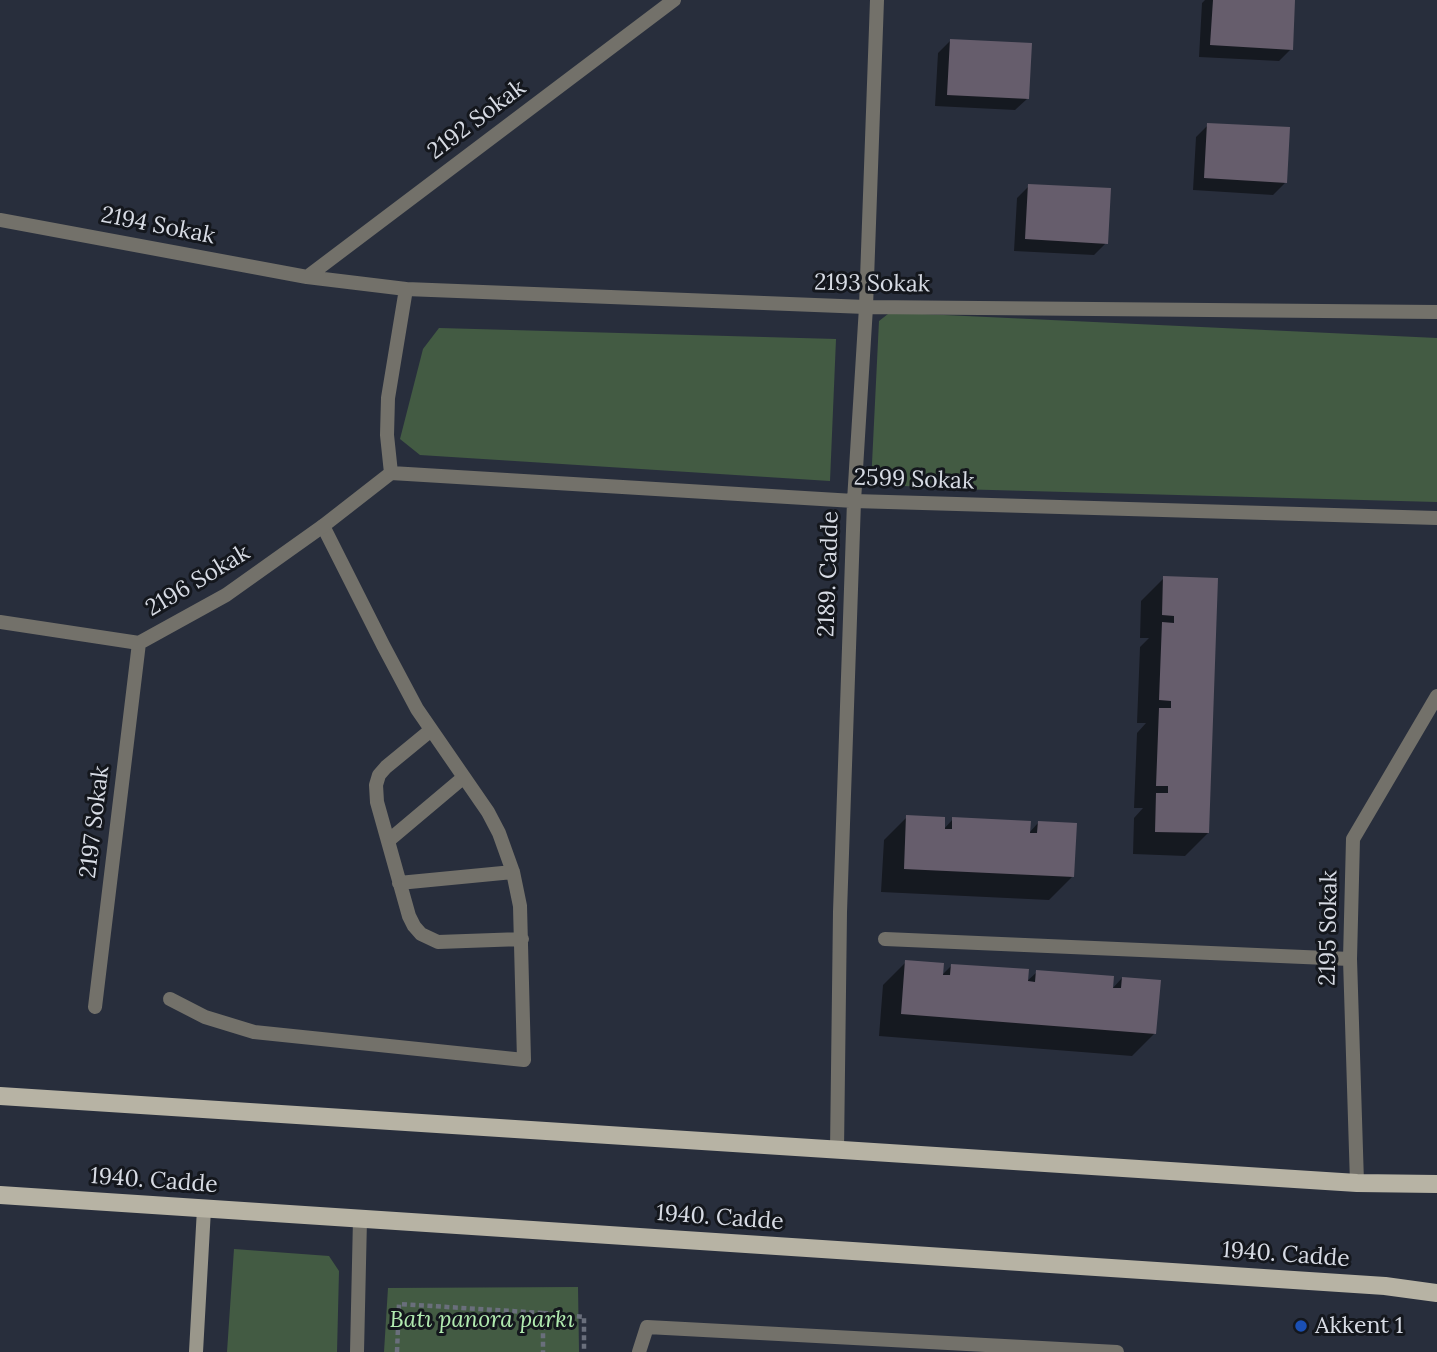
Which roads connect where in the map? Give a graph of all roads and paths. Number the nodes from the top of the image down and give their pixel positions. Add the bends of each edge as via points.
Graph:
1 (674, 0) edge
2 (877, 0) edge
3 (0, 220) edge
4 (307, 277) junction
5 (406, 289) junction
6 (866, 307) junction
7 (1437, 312) edge
8 (391, 473) junction
9 (854, 501) junction
10 (1437, 518) edge
11 (323, 526) junction
12 (0, 622) edge
13 (139, 643) junction
14 (1437, 696) edge
15 (431, 730) junction
16 (464, 777) junction
17 (388, 841) junction
18 (513, 872) junction
19 (399, 883) junction
20 (522, 939) junction
21 (885, 939) dead end
22 (1350, 959) junction
23 (170, 999) dead end
24 (95, 1007) dead end
25 (0, 1096) edge
26 (837, 1150) junction
27 (1357, 1183) junction
28 (1437, 1184) edge
29 (0, 1195) edge
30 (204, 1209) junction
31 (360, 1219) junction
32 (1437, 1293) edge
33 (543, 1313) junction
34 (196, 1352) edge
35 (357, 1352) edge
36 (397, 1352) edge
37 (543, 1352) edge
38 (584, 1352) edge
39 (639, 1352) edge
40 (1117, 1352) edge

1 - 4 street, 2192 Sokak
2 - 6 street, 2189. Cadde
3 - 4 street, 2194 Sokak
4 - 5 street, 2193 Sokak
5 - 6 street, 2193 Sokak
5 - 8 street via 388,398
6 - 7 street, 2193 Sokak
6 - 9 street, 2189. Cadde
8 - 9 street, 2599 Sokak
8 - 11 street, 2196 Sokak
9 - 10 street, 2599 Sokak
9 - 26 street, 2189. Cadde
11 - 13 street, 2196 Sokak via 226,595
11 - 15 street
12 - 13 street, 2196 Sokak
13 - 24 street, 2197 Sokak
14 - 22 street, 2195 Sokak via 1353,839
15 - 16 street
15 - 17 street via 379,775 375,794
16 - 17 street
16 - 18 street via 499,834
17 - 19 street
18 - 19 street
18 - 20 street
19 - 20 street via 414,926 429,939
20 - 23 street via 524,1060 254,1032 205,1017
21 - 22 street
22 - 27 street, 2195 Sokak
25 - 26 main road
26 - 27 main road
27 - 28 main road
29 - 30 main road, 1940. Cadde
30 - 31 main road, 1940. Cadde
30 - 34 street
31 - 32 main road, 1940. Cadde
31 - 35 street
33 - 36 path via 399,1304
33 - 37 path
33 - 38 path via 584,1317
39 - 40 street via 647,1328

